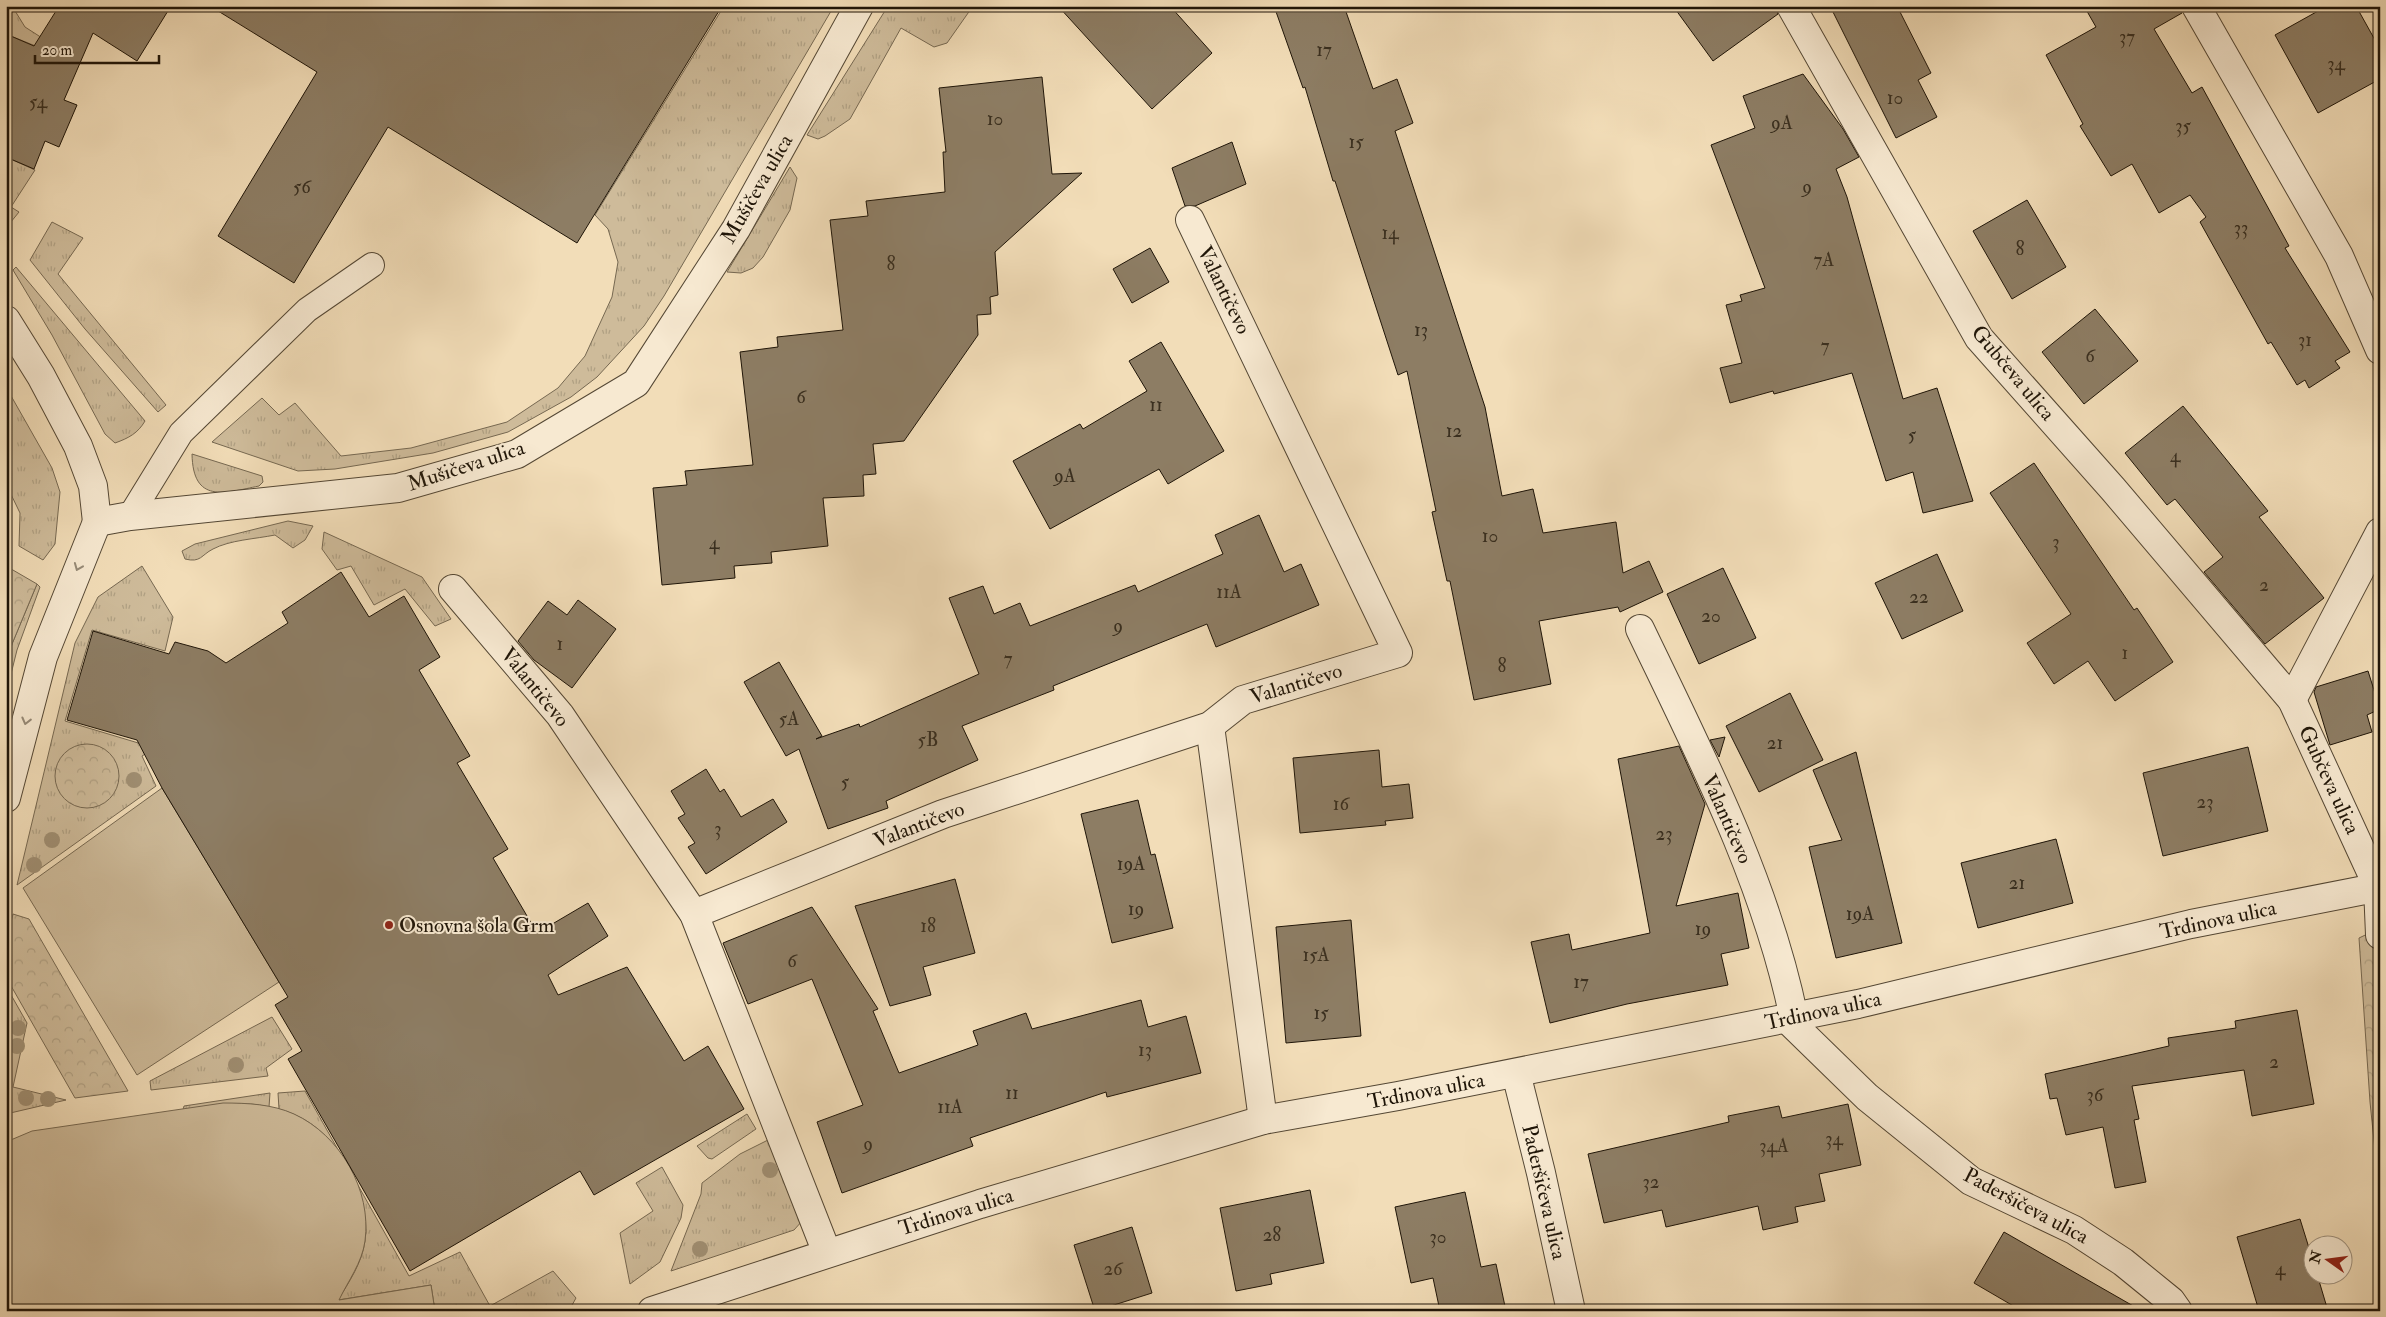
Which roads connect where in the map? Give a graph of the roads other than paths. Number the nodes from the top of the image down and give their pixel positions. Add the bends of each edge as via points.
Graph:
1 (858, 6) edge
2 (1791, 6) edge
3 (2196, 6) edge
4 (1190, 220) dead end
5 (372, 265) dead end
6 (6, 320) edge
7 (2380, 350) edge
8 (130, 516) junction
9 (97, 522) junction
10 (2380, 532) edge
11 (453, 589) dead end
12 (1640, 629) dead end
13 (2292, 700) junction
14 (1210, 726) junction
15 (6, 798) edge
16 (2379, 887) edge
17 (694, 914) junction
18 (2380, 935) edge
19 (1791, 1018) junction
20 (1516, 1073) junction
21 (1263, 1120) junction
22 (827, 1252) junction
23 (652, 1311) edge
24 (1571, 1311) edge
25 (2178, 1311) edge

1 - 8 street, Mušičeva ulica via 736,228 636,383 517,454 398,488
2 - 13 street, Gubčeva ulica via 1979,338 2113,489
3 - 7 street via 2339,256
4 - 14 street, Valantičevo via 1398,653 1243,700
5 - 8 lane via 307,310 181,433
6 - 9 street via 41,376 78,446 92,486
8 - 9 street, Mušičeva ulica
9 -> 15 street via 43,657
10 - 13 street, Gubčeva ulica
11 - 17 street, Valantičevo via 560,715
12 - 19 street, Valantičevo via 1740,845 1769,922
13 - 16 street, Gubčeva ulica
14 - 17 street, Valantičevo via 943,814
14 - 21 street
16 - 18 street
16 - 19 street, Trdinova ulica via 2191,924
17 - 22 street, Valantičevo
19 - 20 street, Trdinova ulica
19 - 25 street, Paderšičeva ulica via 1867,1097 1971,1180 2074,1230 2123,1262 2171,1301
20 - 21 street, Trdinova ulica
20 - 24 street, Paderšičeva ulica
21 - 22 street, Trdinova ulica
22 - 23 street, Trdinova ulica

